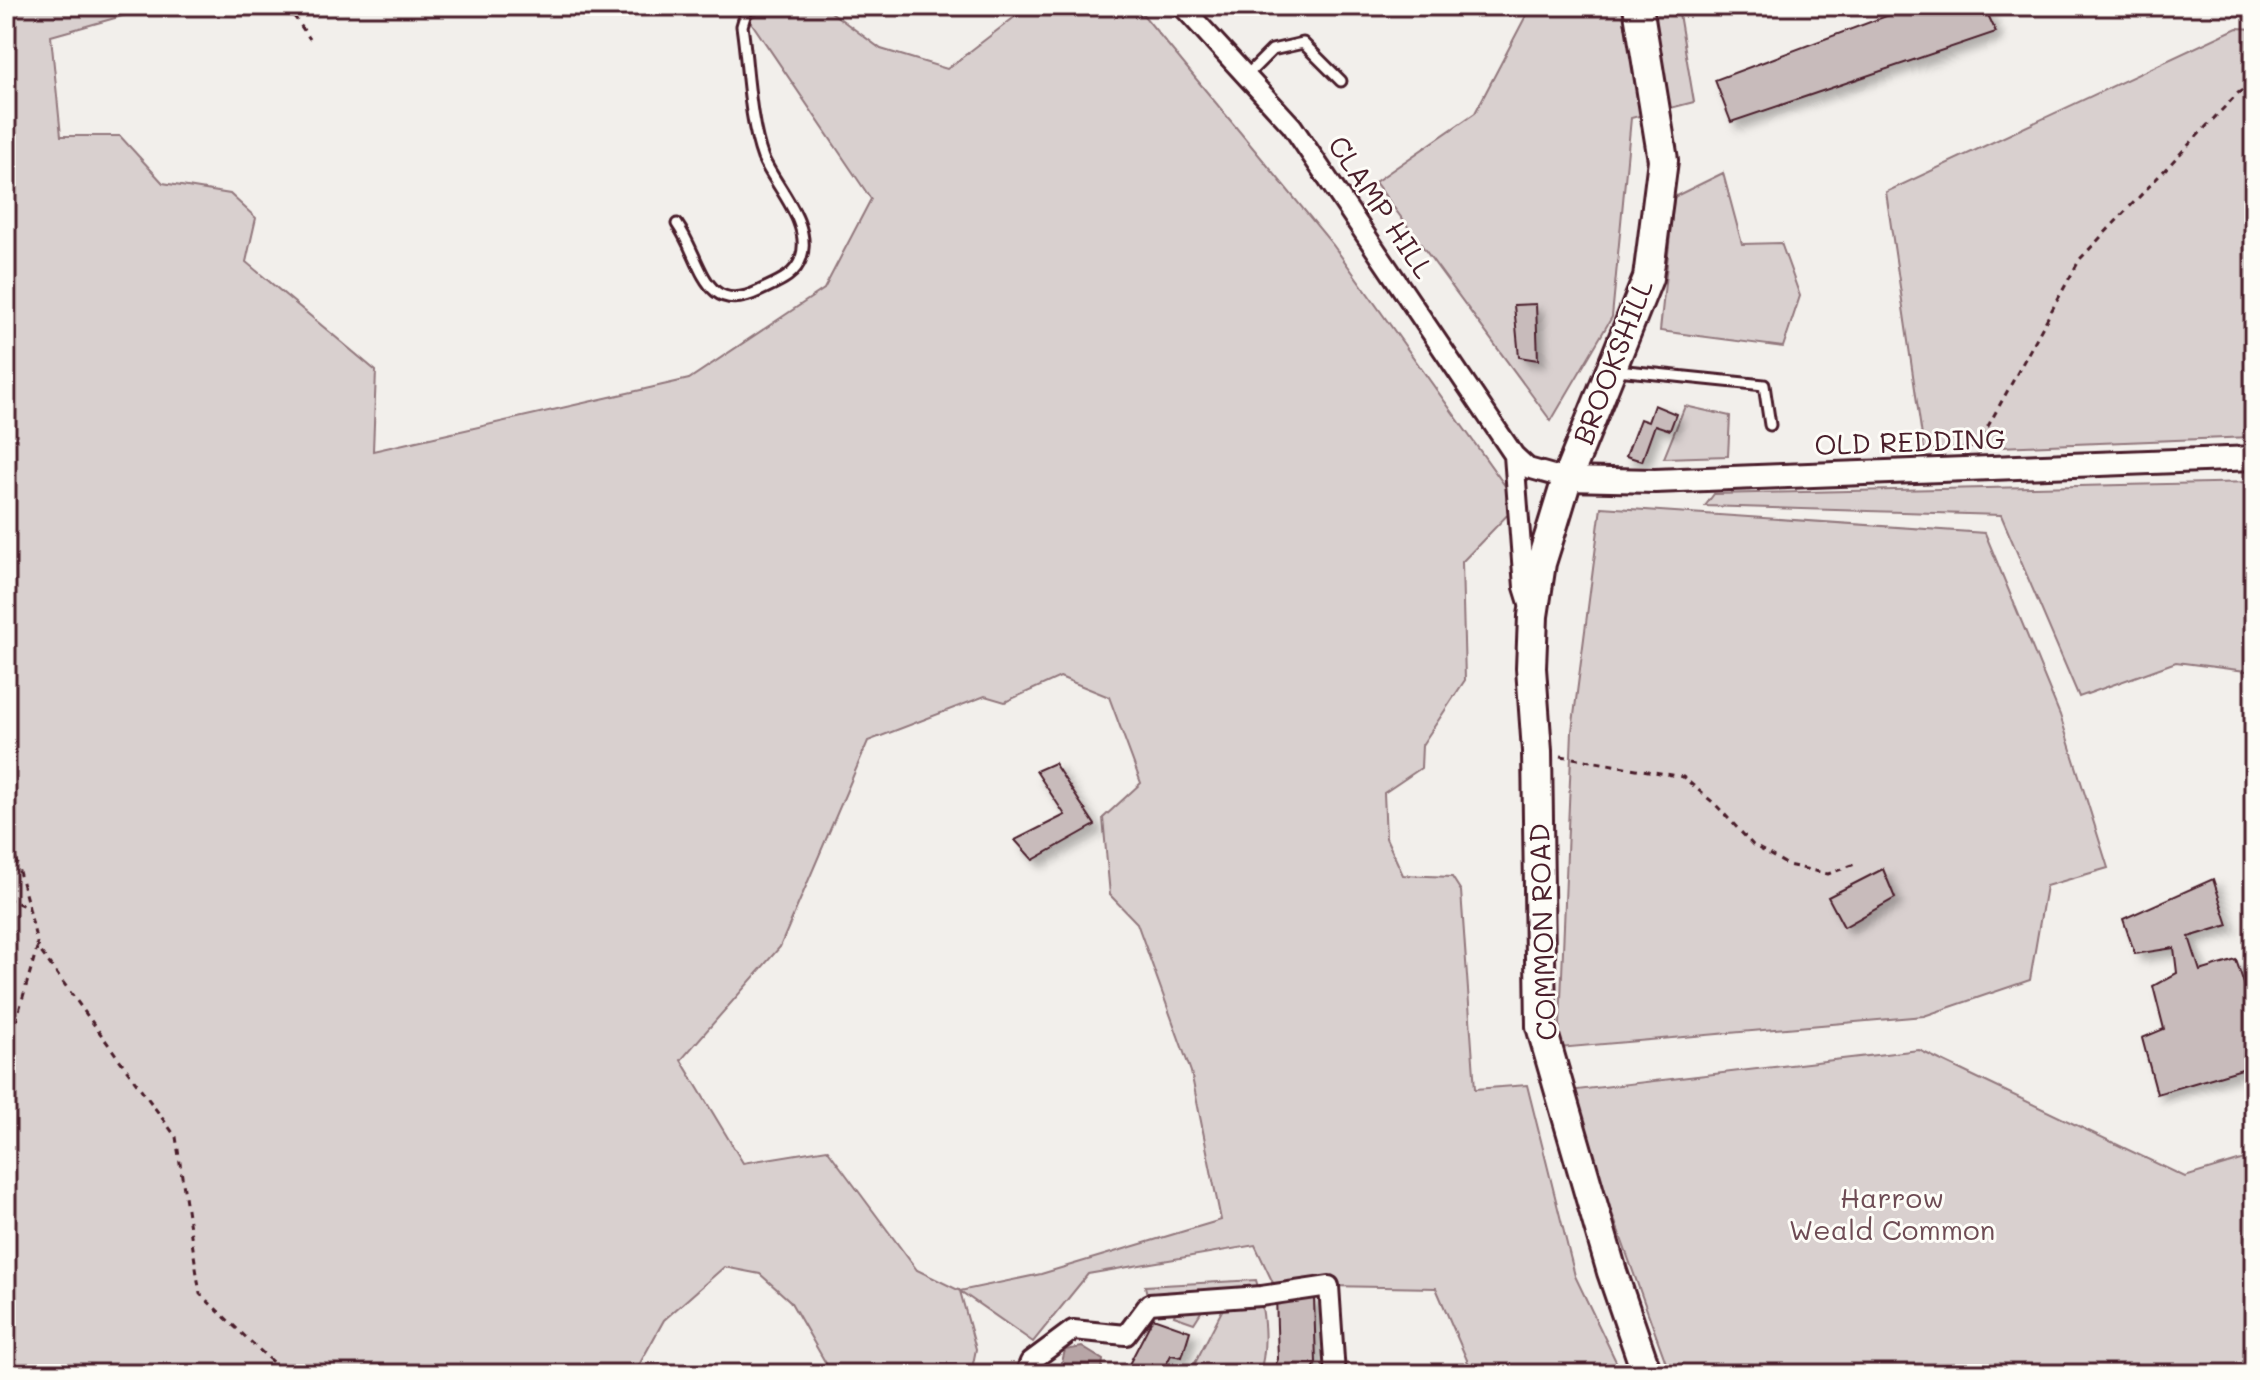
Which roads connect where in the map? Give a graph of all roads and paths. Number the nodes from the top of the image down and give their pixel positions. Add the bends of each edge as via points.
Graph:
1 (287, 6) edge
2 (748, 6) edge
3 (1182, 6) edge
4 (1638, 6) edge
5 (310, 39) dead end
6 (1246, 76) junction
7 (1341, 81) dead end
8 (2254, 83) edge
9 (677, 224) dead end
10 (1611, 369) junction
11 (1770, 425) dead end
12 (1514, 455) junction
13 (2254, 458) edge
14 (1964, 470) junction
15 (1567, 479) junction
16 (1533, 616) junction
17 (1537, 751) junction
18 (6, 824) edge
19 (1855, 864) dead end
20 (6, 898) edge
21 (29, 908) junction
22 (38, 948) junction
23 (6, 1056) edge
24 (285, 1374) edge
25 (1025, 1374) edge
26 (1335, 1374) edge
27 (1647, 1374) edge

1 - 5 path
2 - 9 lane via 742,26 763,157 796,220 802,257 789,276 739,301 723,298 703,276 692,244
3 - 6 street, CLAMP HILL
4 - 10 main road, BROOKSHILL via 1663,160 1648,278
6 - 7 lane via 1272,50 1303,43
6 - 12 street, CLAMP HILL via 1292,126
8 - 14 path via 2238,93 2080,259
10 - 11 lane via 1764,385
10 - 15 main road, BROOKSHILL
12 - 15 street, CLAMP HILL via 1528,468
12 - 16 street, CLAMP HILL via 1524,587
13 - 14 street, OLD REDDING
14 - 15 street, OLD REDDING
15 - 16 main road, COMMON ROAD via 1541,563
16 - 17 main road, COMMON ROAD
17 - 19 path via 1683,777 1753,845 1788,865 1828,874
17 - 27 main road, COMMON ROAD via 1541,1026
18 - 21 path
20 - 21 path
21 - 22 path
22 - 23 path
22 - 24 path via 176,1137 200,1294
25 - 26 street via 1030,1362 1073,1330 1126,1335 1149,1304 1329,1286

